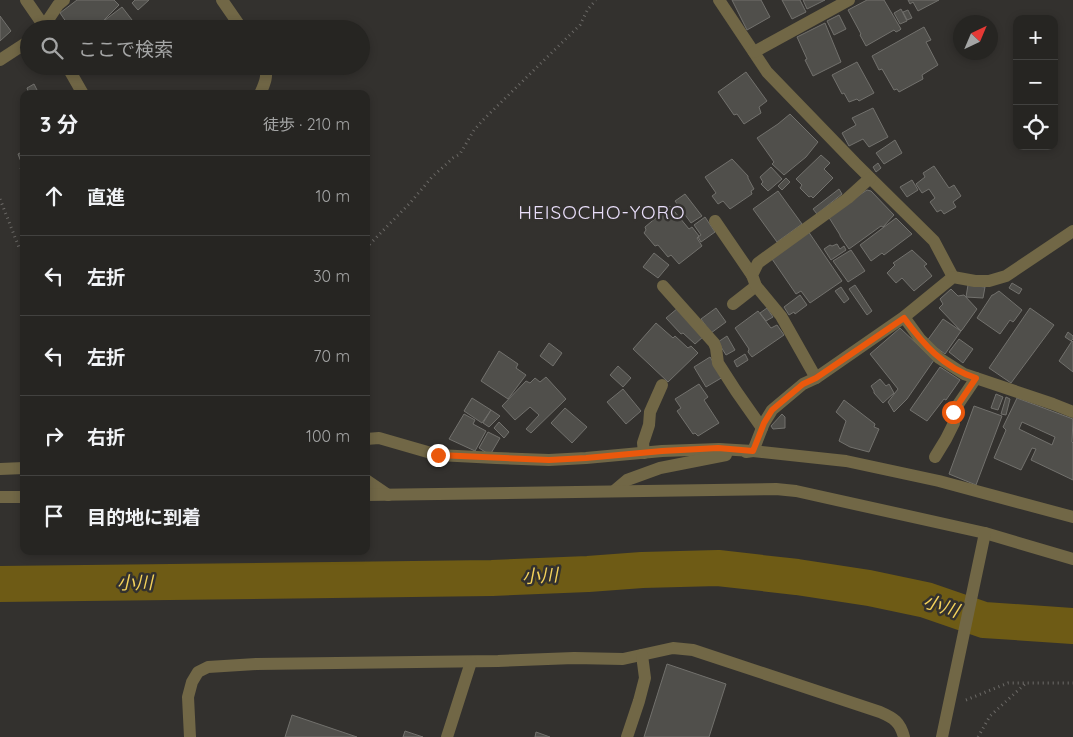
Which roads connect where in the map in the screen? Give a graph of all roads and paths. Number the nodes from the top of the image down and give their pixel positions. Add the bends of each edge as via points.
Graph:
1 (26, 0) edge
2 (64, 0) edge
3 (222, 0) edge
4 (596, 0) edge
5 (719, 0) edge
6 (849, 0) edge
7 (39, 20) edge
8 (49, 20) edge
9 (236, 20) edge
10 (20, 47) edge
11 (754, 52) junction
12 (0, 60) edge
13 (72, 75) edge
14 (266, 75) edge
15 (81, 90) edge
16 (262, 90) edge
17 (870, 178) junction
18 (0, 199) edge
19 (715, 221) dead end
20 (1073, 232) edge
21 (370, 244) edge
22 (20, 250) dead end
23 (953, 277) junction
24 (754, 280) junction
25 (663, 286) dead end
26 (733, 304) dead end
27 (904, 318) junction
28 (816, 378) junction
29 (976, 378) junction
30 (662, 386) dead end
31 (1073, 412) edge
32 (762, 428) junction
33 (370, 439) edge
34 (753, 451) junction
35 (644, 453) junction
36 (935, 457) dead end
37 (20, 468) edge
38 (0, 469) edge
39 (370, 483) edge
40 (614, 491) junction
41 (370, 495) edge
42 (388, 495) junction
43 (0, 497) edge
44 (20, 497) edge
45 (1073, 517) edge
46 (984, 533) junction
47 (1073, 559) edge
48 (642, 655) junction
49 (471, 662) junction
50 (1073, 683) edge
51 (1025, 684) junction
52 (947, 708) junction
53 (190, 737) edge
54 (447, 737) edge
55 (627, 737) edge
56 (904, 737) edge
57 (942, 737) edge
58 (978, 737) edge

1 - 7 street
2 - 8 street
3 - 9 street
4 - 21 path via 580,25 483,120 460,154 432,177
5 - 11 street
6 - 11 street
10 - 12 street
11 - 17 street via 767,72
13 - 15 street
14 - 16 street
17 - 23 street via 934,241
17 - 24 street via 848,198 758,263
18 - 22 path
19 - 24 street
20 - 23 street via 1006,276 989,281
23 - 27 street
24 - 26 street
24 - 28 street via 781,316
25 - 32 street via 714,343 718,363
27 - 28 street
27 - 29 street via 939,358
28 - 32 street via 803,384 772,410
29 - 31 street
29 - 36 street via 953,412 954,423
30 - 35 street via 650,412
32 - 34 street
33 - 35 street via 379,438 438,455 549,460
34 - 35 street via 718,448
34 - 40 street via 660,468 627,480
34 - 45 street via 846,461 939,481
37 - 38 street
39 - 42 street
40 - 42 street
40 - 46 street via 776,489
41 - 42 street
43 - 44 street
46 - 47 street
46 - 52 street
48 - 49 street via 623,659
48 - 55 street via 645,678
48 - 56 street via 673,648 693,650 880,712 893,718
49 - 53 street via 208,667 198,672 188,697
49 - 54 street
50 - 51 path
51 - 52 path via 1008,683
51 - 58 path via 990,716
52 - 57 street

